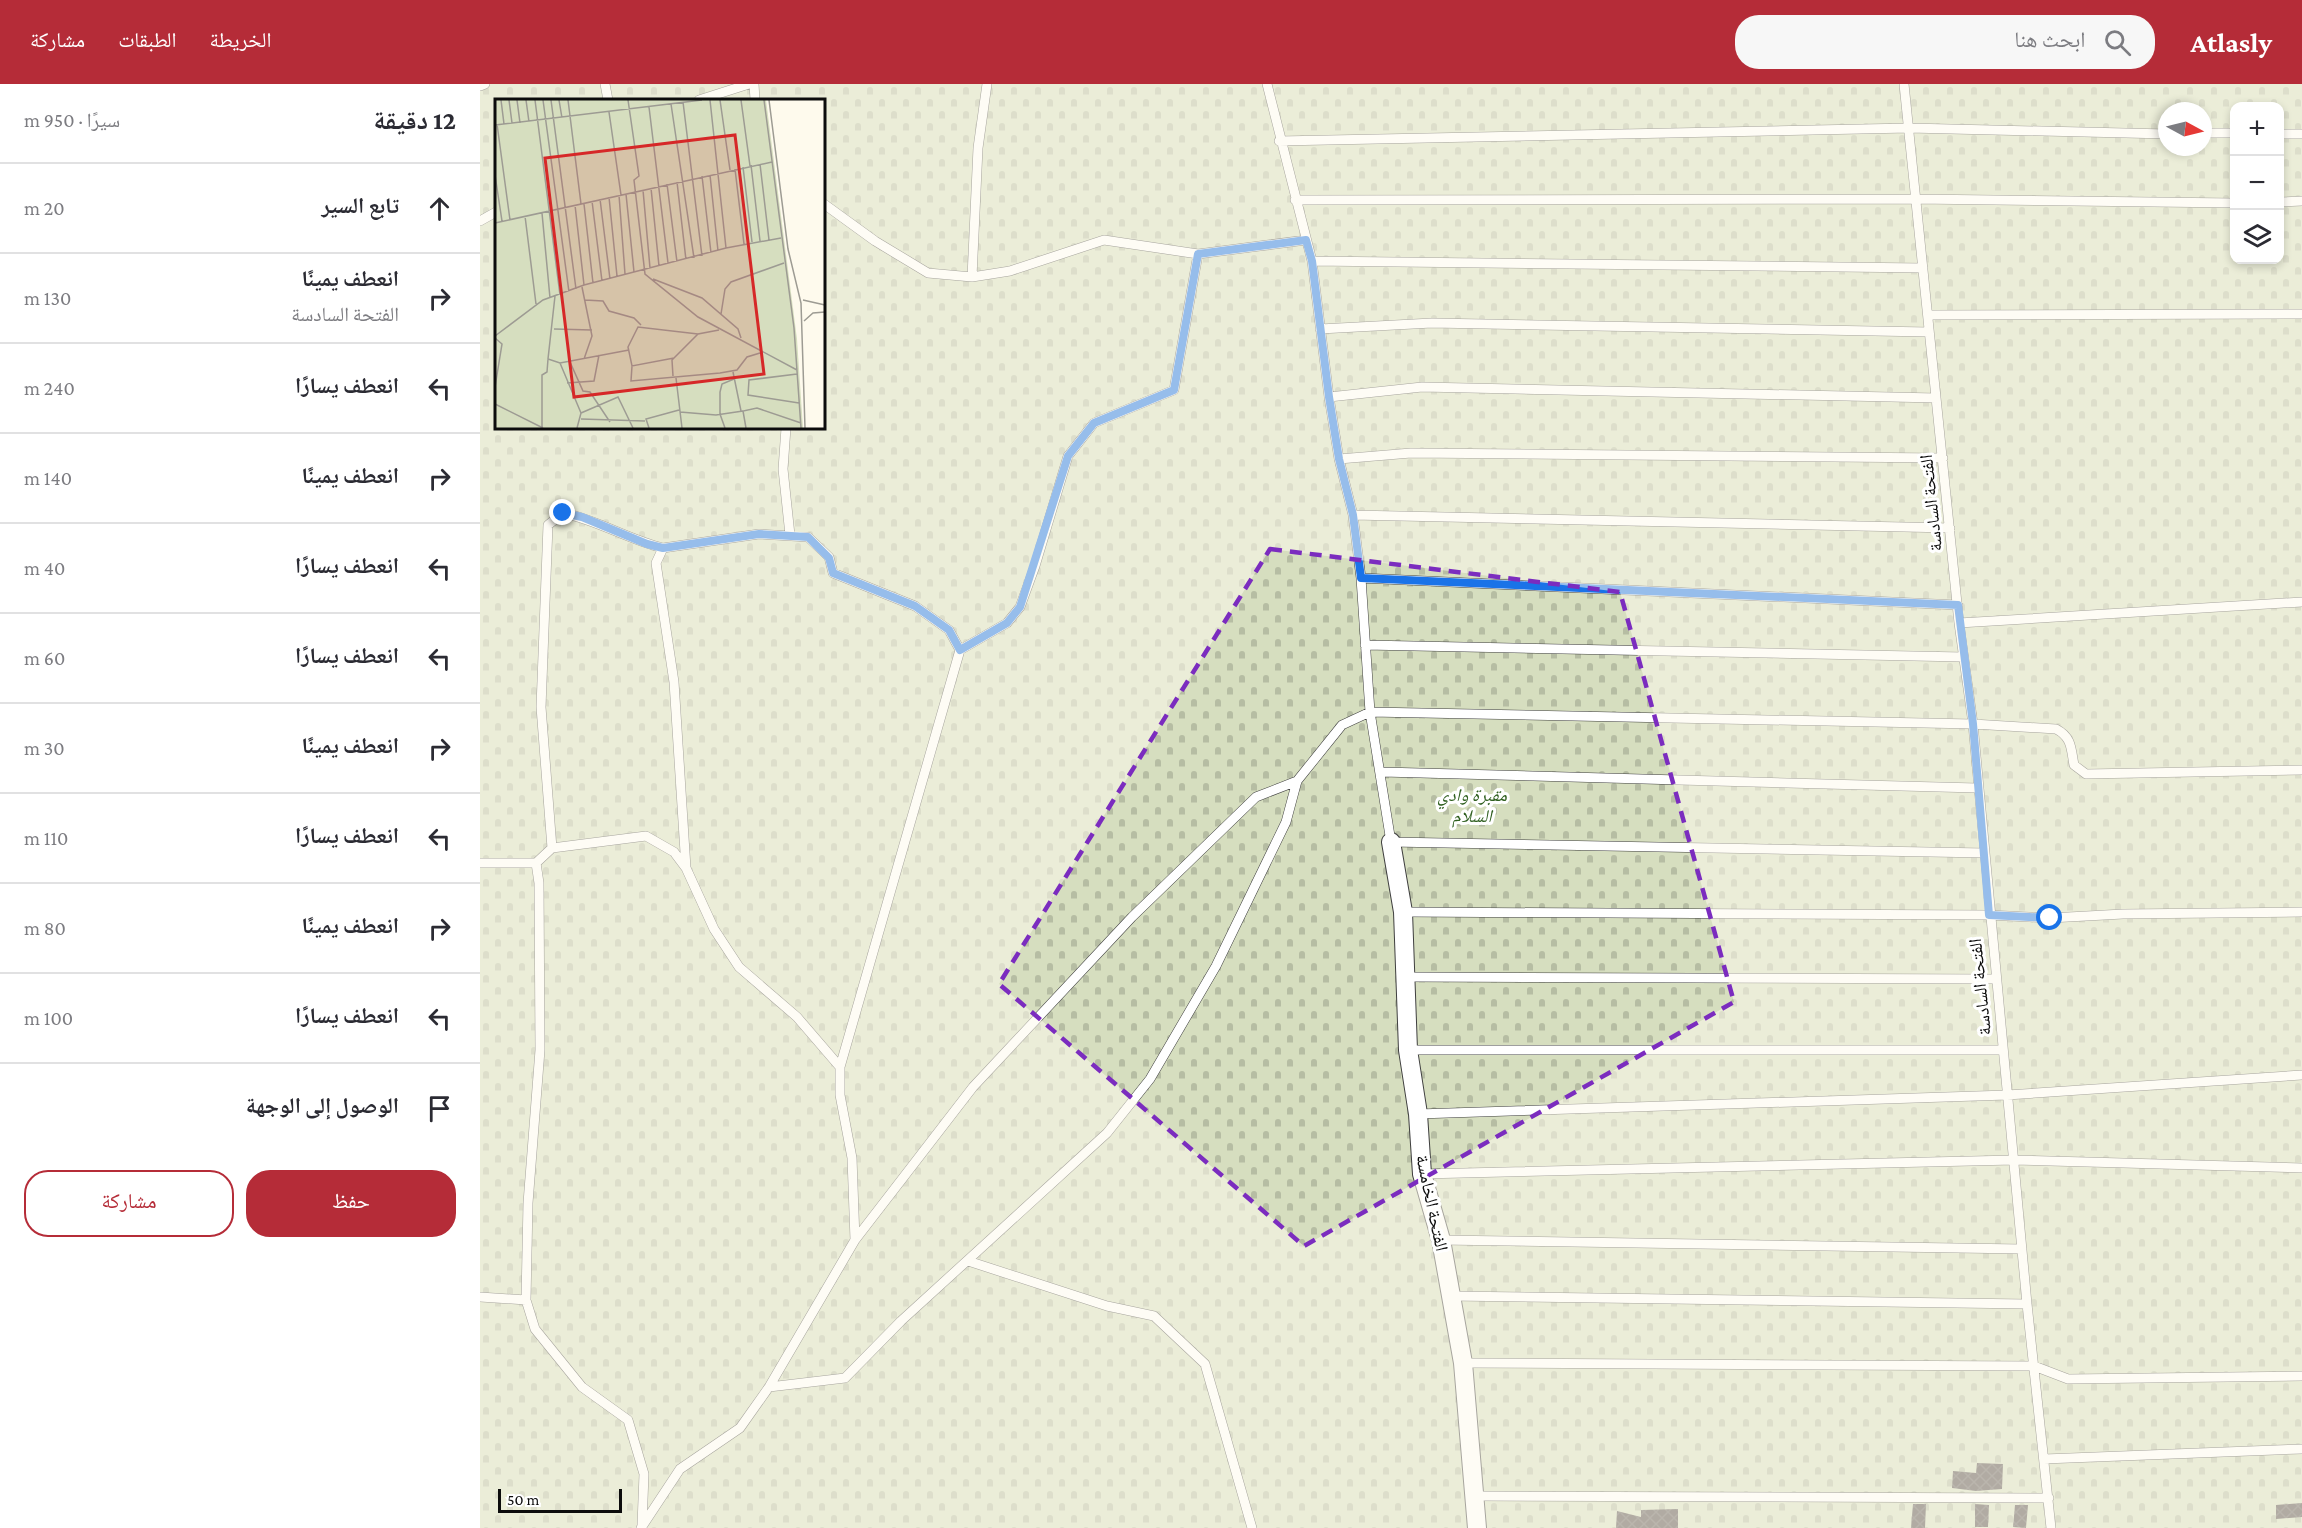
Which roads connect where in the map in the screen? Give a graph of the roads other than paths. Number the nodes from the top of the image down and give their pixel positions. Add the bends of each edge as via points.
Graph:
1 (486, 84) edge
2 (605, 84) edge
3 (749, 84) edge
4 (754, 84) edge
5 (987, 84) edge
6 (1267, 84) edge
7 (1904, 84) edge
8 (480, 86) edge
9 (608, 99) edge
10 (702, 99) edge
11 (756, 99) edge
12 (1909, 128) junction
13 (2230, 133) edge
14 (2158, 134) edge
15 (2212, 134) edge
16 (2284, 134) edge
17 (2302, 134) edge
18 (1279, 141) junction
19 (1916, 199) junction
20 (1295, 200) junction
21 (2302, 201) edge
22 (2284, 202) edge
23 (2230, 203) edge
24 (825, 205) edge
25 (495, 213) edge
26 (480, 221) edge
27 (1306, 240) junction
28 (1198, 254) junction
29 (1312, 261) junction
30 (1923, 268) junction
31 (972, 277) junction
32 (2302, 314) edge
33 (1929, 315) junction
34 (1320, 329) junction
35 (1929, 332) junction
36 (1329, 397) junction
37 (1936, 398) junction
38 (786, 429) edge
39 (1943, 458) junction
40 (1339, 459) junction
41 (1353, 515) junction
42 (1950, 528) junction
43 (790, 535) junction
44 (663, 548) junction
45 (1361, 578) junction
46 (2302, 602) edge
47 (1958, 605) junction
48 (1959, 623) junction
49 (1365, 645) junction
50 (960, 650) junction
51 (1963, 657) junction
52 (1371, 712) junction
53 (1973, 724) junction
54 (2302, 770) edge
55 (1382, 772) junction
56 (1297, 781) junction
57 (1977, 788) junction
58 (1390, 842) junction
59 (552, 848) junction
60 (1984, 853) junction
61 (480, 863) edge
62 (536, 863) junction
63 (686, 868) junction
64 (1402, 912) junction
65 (2302, 912) edge
66 (1989, 915) junction
67 (1406, 976) junction
68 (1996, 979) junction
69 (1408, 1050) junction
70 (2002, 1050) junction
71 (840, 1066) junction
72 (2302, 1075) edge
73 (2007, 1095) junction
74 (1418, 1114) junction
75 (2014, 1160) junction
76 (2302, 1167) edge
77 (1422, 1174) junction
78 (855, 1240) junction
79 (1441, 1240) junction
80 (2022, 1249) junction
81 (968, 1261) junction
82 (1450, 1296) junction
83 (480, 1297) edge
84 (526, 1300) junction
85 (2026, 1304) junction
86 (1463, 1363) junction
87 (2034, 1366) junction
88 (2302, 1376) edge
89 (769, 1387) junction
90 (2302, 1449) edge
91 (2044, 1459) junction
92 (1475, 1496) junction
93 (2049, 1498) junction
94 (642, 1527) edge
95 (1252, 1528) edge
96 (1477, 1528) edge
97 (2052, 1528) edge

1 - 8 lane
2 - 9 lane
3 - 10 lane
4 - 11 lane
5 - 31 lane via 978,148
6 - 18 lane
7 - 12 lane, الفتحة السادسة
12 - 14 lane
12 - 18 lane
12 - 19 lane, الفتحة السادسة
13 - 15 lane
16 - 17 lane
18 - 20 lane
19 - 20 lane
19 - 23 lane
19 - 30 lane, الفتحة السادسة
20 - 27 lane
21 - 22 lane
24 - 31 lane via 928,273
25 - 26 lane
27 - 28 lane
27 - 29 lane
28 - 31 lane via 1104,240 1010,271
28 - 50 lane via 1174,390 1094,423 1068,456 1020,607 1007,623
29 - 30 lane
29 - 34 lane
30 - 33 lane, الفتحة السادسة
32 - 33 lane
33 - 35 lane, الفتحة السادسة
34 - 35 lane via 1432,323
34 - 36 lane
35 - 37 lane, الفتحة السادسة
36 - 37 lane via 1422,387
36 - 40 lane
37 - 39 lane, الفتحة السادسة
38 - 43 lane via 783,469
39 - 40 lane via 1411,453
39 - 42 lane, الفتحة السادسة
40 - 41 lane
41 - 42 lane
41 - 45 lane
42 - 47 lane, الفتحة السادسة
43 - 44 lane via 759,534
43 - 50 lane via 808,537 829,558 833,573 915,606 949,630
44 - 59 lane via 563,513 548,525 541,707
44 - 63 lane via 656,563 674,682
45 - 47 lane
45 - 49 lane
46 - 48 lane
47 - 48 lane, الفتحة السادسة
48 - 51 lane, الفتحة السادسة
49 - 51 lane
49 - 52 lane
50 - 71 lane
51 - 53 lane, الفتحة السادسة
52 - 53 lane
52 - 55 lane
52 - 56 lane via 1342,725
53 - 54 lane via 2056,729 2066,734 2074,765 2086,774
53 - 57 lane, الفتحة السادسة
55 - 57 lane
55 - 58 lane
56 - 78 lane via 1256,797 1132,917 973,1088
56 - 81 lane via 1286,822 1216,966 1150,1078 1107,1133
57 - 60 lane, الفتحة السادسة
58 - 60 lane
58 - 64 street, الفتحة الخامسة
59 - 62 lane
59 - 63 lane via 646,836 674,852
60 - 66 lane, الفتحة السادسة
61 - 62 lane
62 - 84 lane via 540,1050 528,1203
63 - 71 lane via 714,929 739,967 797,1017
64 - 66 lane
64 - 67 street, الفتحة الخامسة
65 - 66 lane via 2050,918
66 - 68 lane, الفتحة السادسة
67 - 68 lane
67 - 69 street, الفتحة الخامسة
68 - 70 lane, الفتحة السادسة
69 - 70 lane
69 - 74 street, الفتحة الخامسة
70 - 73 lane, الفتحة السادسة
71 - 78 lane via 840,1095 852,1158
72 - 73 lane
73 - 74 lane
73 - 75 lane, الفتحة السادسة
74 - 77 street, الفتحة الخامسة
75 - 76 lane
75 - 77 lane
75 - 80 lane, الفتحة السادسة
77 - 79 street, الفتحة الخامسة
78 - 89 lane
79 - 80 lane
79 - 82 street, الفتحة الخامسة
80 - 85 lane, الفتحة السادسة
81 - 89 lane via 845,1378
81 - 95 lane via 1107,1306 1154,1316 1205,1364
82 - 85 lane
82 - 86 street, الفتحة الخامسة
83 - 84 lane
84 - 94 lane via 535,1329 582,1387 628,1420 644,1474
85 - 87 lane, الفتحة السادسة
86 - 87 lane
86 - 92 street, الفتحة الخامسة
87 - 88 lane via 2068,1379
87 - 91 lane, الفتحة السادسة
89 - 94 lane via 740,1428 680,1469
90 - 91 lane
91 - 93 lane, الفتحة السادسة
92 - 93 lane
92 - 96 street, الفتحة الخامسة
93 - 97 lane, الفتحة السادسة

